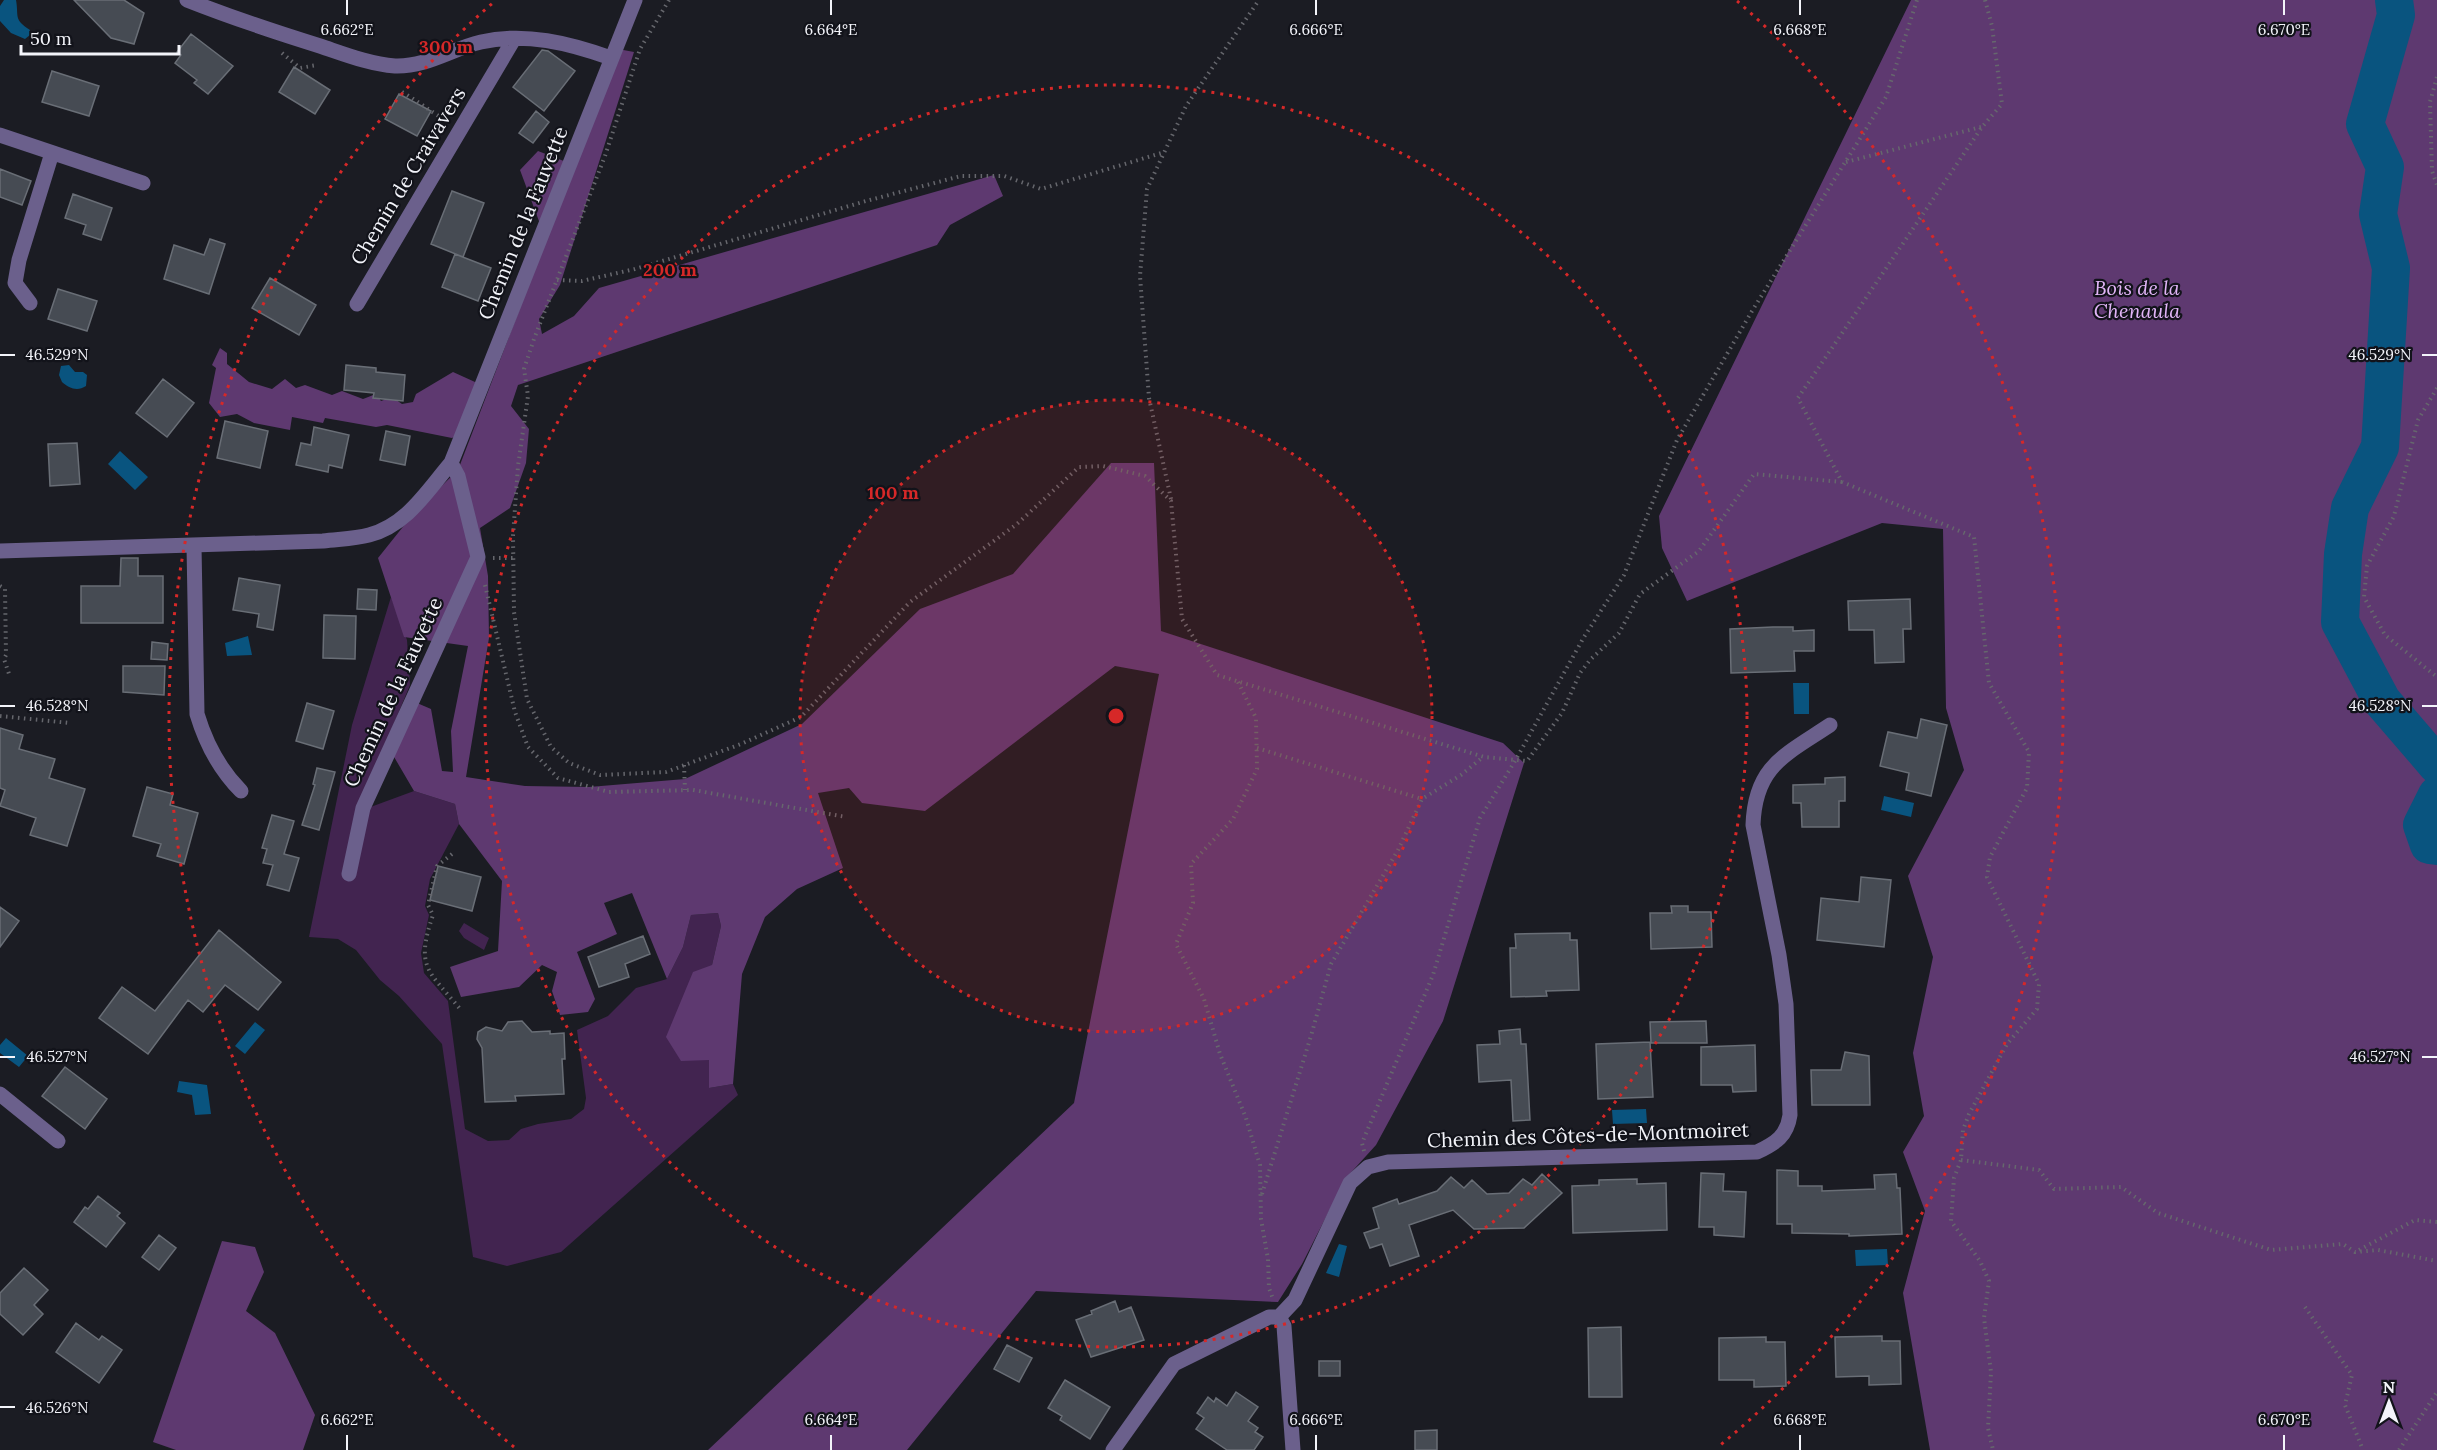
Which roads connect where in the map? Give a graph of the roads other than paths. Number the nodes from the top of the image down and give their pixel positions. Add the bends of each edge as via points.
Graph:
1 (187, 0) edge
2 (635, 0) edge
3 (514, 39) junction
4 (610, 58) junction
5 (0, 135) edge
6 (52, 153) junction
7 (143, 183) dead end
8 (30, 303) dead end
9 (357, 304) dead end
10 (451, 463) junction
11 (194, 546) junction
12 (0, 551) edge
13 (1830, 725) dead end
14 (241, 791) dead end
15 (349, 874) dead end
16 (0, 1094) edge
17 (58, 1141) dead end
18 (1280, 1317) junction
19 (1113, 1450) edge
20 (1293, 1450) edge

1 - 3 street, Chemin de Craivavers via 359,59 394,66 418,65 482,42
2 - 4 street, Chemin de la Fauvette
3 - 4 street, Chemin de Craivavers via 570,45
3 - 9 street, Chemin de Craivavers
4 - 10 street, Chemin de la Fauvette
5 - 6 street
6 - 7 street
6 - 8 street via 15,283
10 - 11 street, Chemin de la Fauvette via 408,515 368,535 323,541
10 - 15 street, Chemin de la Fauvette via 458,476 478,557 363,808
11 - 12 street, Chemin de la Fauvette
11 - 14 street via 197,714 204,738
13 - 18 street, Chemin des Côtes-de-Montmoiret via 1782,757 1762,780 1753,810 1786,1004 1790,1115 1781,1139 1757,1152 1388,1162 1368,1167 1350,1183 1295,1300
16 - 17 street
18 - 19 street via 1269,1317 1174,1365
18 - 20 street via 1284,1326

